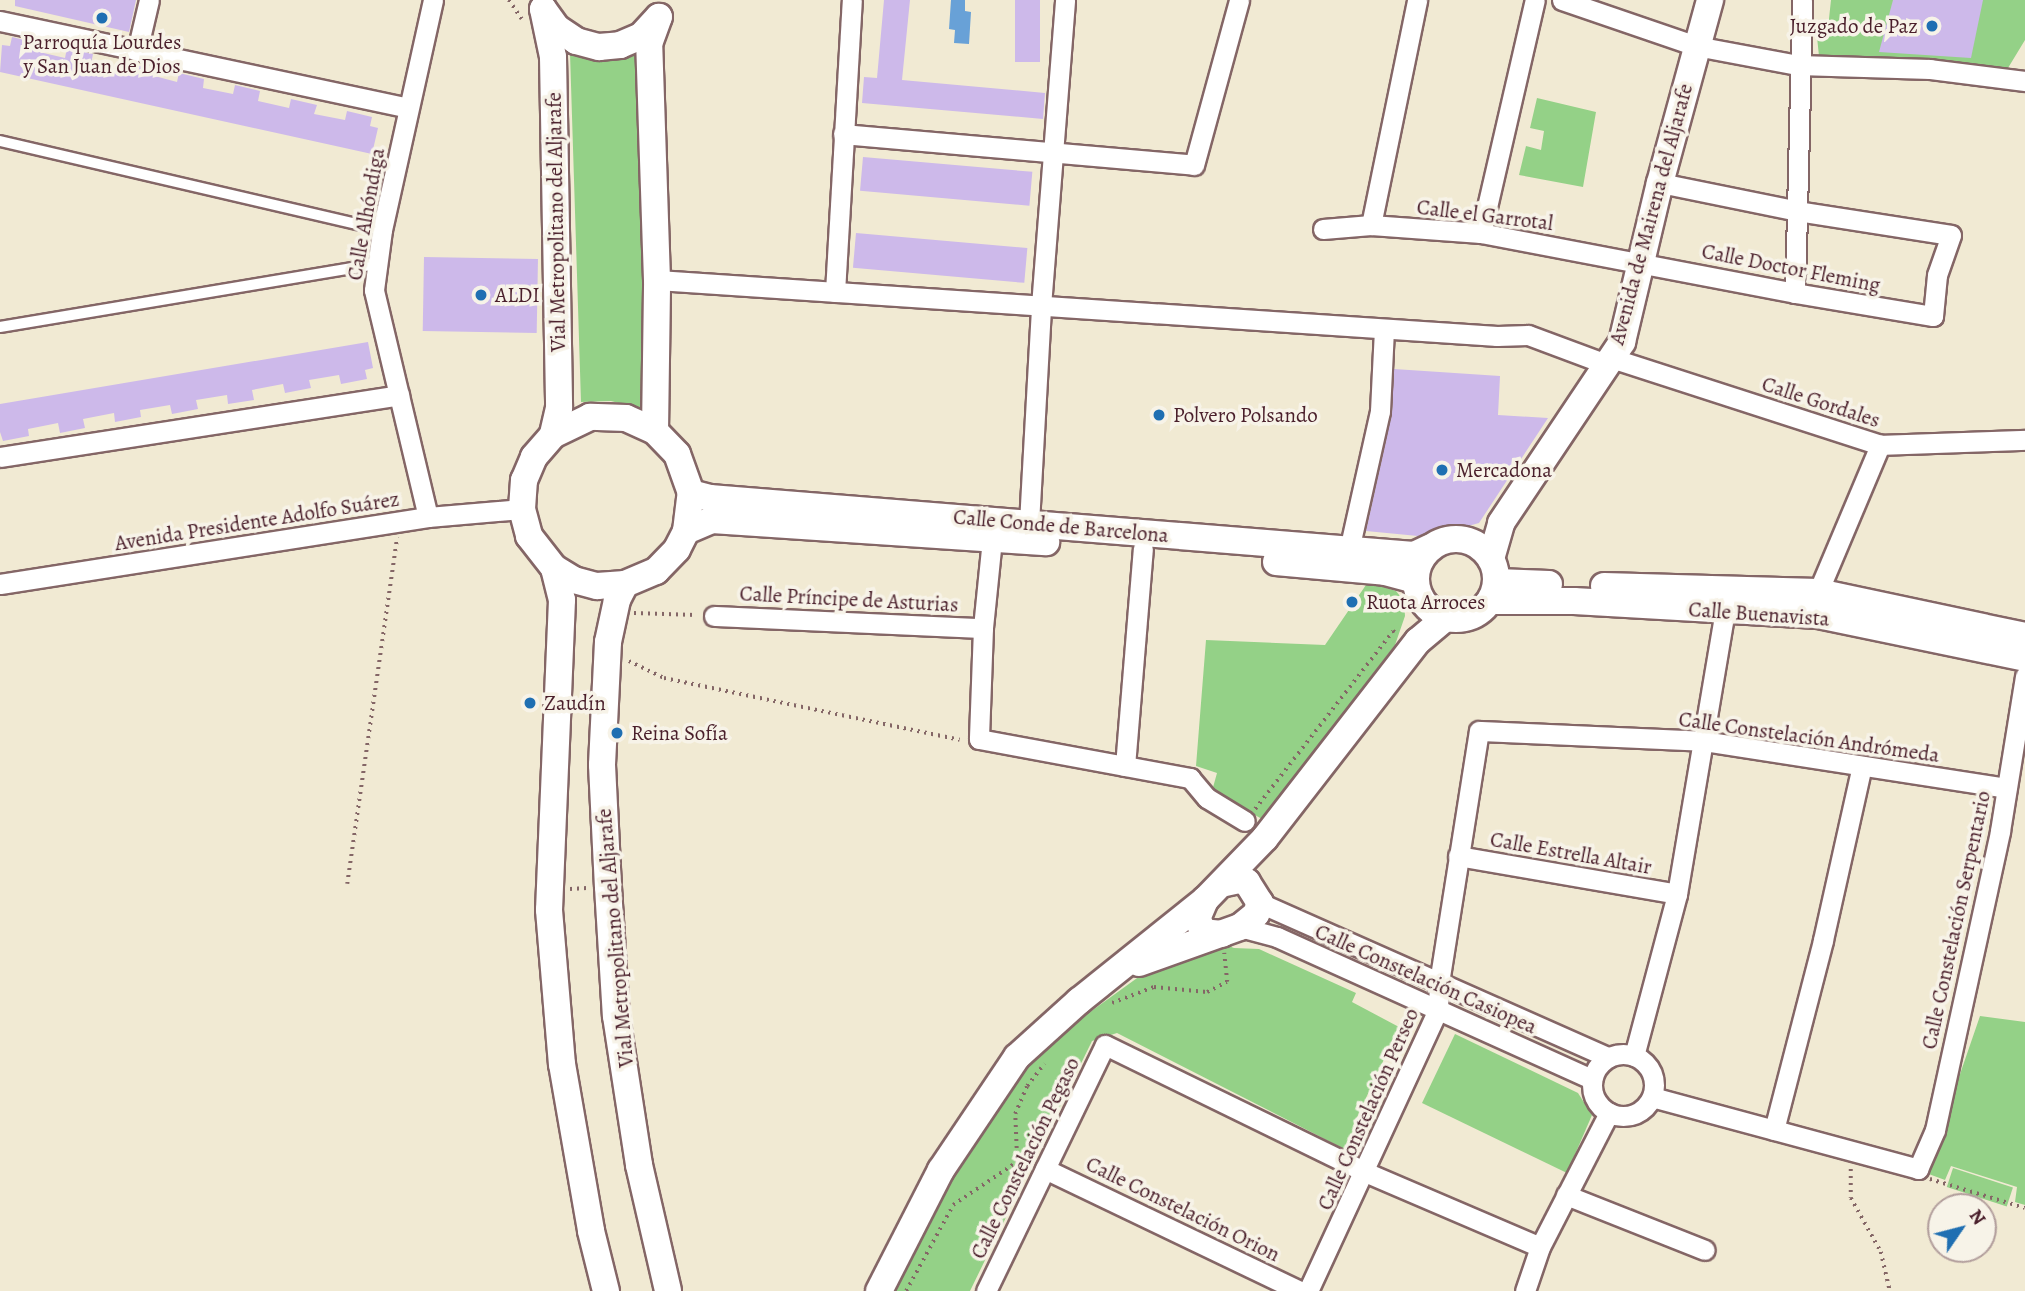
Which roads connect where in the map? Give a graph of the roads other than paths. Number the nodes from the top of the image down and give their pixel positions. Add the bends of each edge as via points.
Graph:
1 (149, 0) edge
2 (433, 0) edge
3 (852, 0) edge
4 (1065, 0) edge
5 (1239, 0) edge
6 (1417, 0) edge
7 (1535, 0) edge
8 (1710, 0) edge
9 (1802, 0) edge
10 (1574, 2) edge
11 (663, 8) edge
12 (536, 12) edge
13 (0, 21) edge
14 (1696, 46) junction
15 (137, 51) junction
16 (1798, 65) junction
17 (2025, 81) edge
18 (408, 108) junction
19 (843, 134) junction
20 (0, 141) edge
21 (1053, 151) junction
22 (1660, 183) junction
23 (1798, 211) junction
24 (1371, 225) junction
25 (1322, 229) dead end
26 (382, 230) junction
27 (1481, 233) junction
28 (1641, 262) junction
29 (378, 264) junction
30 (657, 280) junction
31 (835, 292) junction
32 (1795, 293) junction
33 (1041, 306) junction
34 (0, 327) edge
35 (1384, 329) junction
36 (1609, 361) junction
37 (399, 395) junction
38 (655, 431) junction
39 (553, 435) junction
40 (2025, 440) edge
41 (1880, 445) junction
42 (0, 457) edge
43 (691, 493) junction
44 (522, 509) junction
45 (428, 517) junction
46 (1029, 523) junction
47 (1501, 523) junction
48 (687, 531) junction
49 (992, 539) junction
50 (1469, 540) junction
51 (1429, 548) junction
52 (1143, 549) junction
53 (1349, 550) junction
54 (554, 568) junction
55 (1415, 580) junction
56 (1493, 581) junction
57 (0, 584) edge
58 (625, 584) junction
59 (1818, 592) junction
60 (1725, 611) junction
61 (1435, 612) junction
62 (714, 616) road end
63 (983, 628) junction
64 (2025, 636) edge
65 (2025, 658) edge
66 (2025, 676) edge
67 (1479, 731) joint
68 (1704, 741) junction
69 (1125, 766) junction
70 (1862, 766) junction
71 (2006, 788) junction
72 (1245, 821) road end
73 (1265, 838) junction
74 (1458, 856) junction
75 (1215, 891) junction
76 (1677, 894) junction
77 (1258, 899) junction
78 (1228, 934) junction
79 (1124, 968) junction
80 (1439, 984) junction
81 (1438, 1010) junction
82 (1634, 1056) junction
83 (1608, 1057) junction
84 (1592, 1079) junction
85 (1654, 1105) junction
86 (1607, 1117) junction
87 (1774, 1130) junction
88 (1045, 1169) junction
89 (1365, 1172) junction
90 (1566, 1195) junction
91 (1539, 1247) junction
92 (1705, 1250) dead end
93 (606, 1291) edge
94 (668, 1291) edge
95 (879, 1291) edge
96 (986, 1291) edge
97 (1300, 1291) edge
98 (1308, 1291) edge
99 (1525, 1291) edge

1 - 15 street
2 - 18 street, Calle Alhóndiga
3 - 19 street
4 - 21 street
5 - 21 street via 1194,165
6 - 24 street
7 - 27 street
8 - 14 main road, Avenida de Mairena del Aljarafe
9 - 16 street
10 - 14 street
11 - 12 main road via 641,36 599,47 576,41
11 - 30 main road via 649,44
12 - 39 main road, Vial Metropolitano del Aljarafe via 553,70 559,408
13 - 15 street
14 - 16 street
14 - 22 main road, Avenida de Mairena del Aljarafe
15 - 18 street
16 - 17 street via 1930,69
16 - 23 street
18 - 26 street, Calle Alhóndiga
19 - 21 street
19 - 31 street
20 - 26 lane
21 - 33 street
22 - 23 street
22 - 28 main road, Avenida de Mairena del Aljarafe
23 - 32 street
23 - 32 street, Calle Doctor Fleming via 1951,235 1937,275 1933,316
24 - 25 street, Calle el Garrotal
24 - 27 street, Calle el Garrotal
26 - 29 street, Calle Alhóndiga
27 - 28 street, Calle el Garrotal
28 - 32 street, Calle Doctor Fleming
28 - 36 main road, Avenida de Mairena del Aljarafe via 1622,342
29 - 34 lane
29 - 37 street, Calle Alhóndiga via 374,290
30 - 31 street, Calle Gordales
30 - 38 main road
31 - 33 street, Calle Gordales
33 - 35 street, Calle Gordales
33 - 46 street
35 - 36 street, Calle Gordales via 1528,335
35 - 53 street via 1380,411
36 - 41 street, Calle Gordales
36 - 47 main road, Avenida de Mairena del Aljarafe
37 - 42 street
37 - 45 street, Calle Alhóndiga
38 - 39 main road, Vial Metropolitano del Aljarafe via 626,418 590,417
38 - 43 main road, Vial Metropolitano del Aljarafe via 677,453
39 - 44 main road, Vial Metropolitano del Aljarafe via 534,457 524,480
40 - 41 street, Calle Gordales
41 - 59 street
43 - 46 main road, Calle Conde de Barcelona
43 - 48 main road, Vial Metropolitano del Aljarafe
44 - 45 street, Avenida Presidente Adolfo Suárez
44 - 54 main road, Vial Metropolitano del Aljarafe via 529,536
45 - 57 street, Avenida Presidente Adolfo Suárez
46 - 53 main road, Calle Conde de Barcelona
47 - 50 main road
47 - 56 main road
48 - 49 main road, Calle Conde de Barcelona via 712,520
48 - 58 main road, Vial Metropolitano del Aljarafe via 656,571
49 - 52 main road, Calle Conde de Barcelona
49 - 63 street
50 - 51 main road via 1450,538
50 - 56 main road via 1482,548
51 - 53 main road, Calle Conde de Barcelona via 1414,555
51 - 55 main road via 1418,563
52 - 55 main road, Calle Conde de Barcelona via 1385,572
52 - 69 street
54 - 58 main road, Vial Metropolitano del Aljarafe via 597,586
54 - 93 main road, Vial Metropolitano del Aljarafe via 562,600 562,629 548,890 562,1064
55 - 61 main road
56 - 59 main road, Calle Buenavista
56 - 60 main road, Calle Buenavista via 1574,601
56 - 61 main road via 1474,615 1460,619
58 - 94 main road, Vial Metropolitano del Aljarafe via 608,642 602,765 608,887 616,1016 639,1165
59 - 64 main road, Calle Buenavista
60 - 65 main road, Calle Buenavista via 1818,615
60 - 68 street
61 - 73 main road
62 - 63 street, Calle Príncipe de Asturias
63 - 69 street via 970,740
66 - 71 street, Calle Constelación Serpentario
67 - 68 street, Calle Constelación Andrómeda
67 - 74 street, Calle Constelación Perseo
68 - 70 street, Calle Constelación Andrómeda
68 - 76 street
69 - 72 street via 1190,778 1207,798
70 - 71 street, Calle Constelación Andrómeda
70 - 87 street
71 - 87 street, Calle Constelación Serpentario via 1923,1174
73 - 75 main road
73 - 77 main road
74 - 76 street, Calle Estrella Altair
74 - 80 street, Calle Constelación Perseo
75 - 77 main road via 1239,880 1247,882
75 - 78 main road via 1197,919 1204,932
75 - 79 main road
76 - 82 street
77 - 78 main road via 1256,914
77 - 80 street, Calle Constelación Casiopea
78 - 79 main road
78 - 81 street, Calle Constelación Casiopea via 1277,937
79 - 95 main road via 1017,1057 941,1171
80 - 81 street, Calle Constelación Perseo
80 - 83 street, Calle Constelación Casiopea
81 - 84 street, Calle Constelación Casiopea
81 - 89 street, Calle Constelación Perseo
82 - 83 street
82 - 85 street via 1653,1076
83 - 84 street
84 - 86 street via 1596,1100
85 - 86 street
85 - 87 street
86 - 90 street
88 - 89 street, Calle Constelación Pegaso via 1105,1045
88 - 96 street, Calle Constelación Pegaso
88 - 97 street, Calle Constelación Orion
89 - 91 street
89 - 98 street, Calle Constelación Perseo
90 - 91 street
90 - 92 street
91 - 99 street

